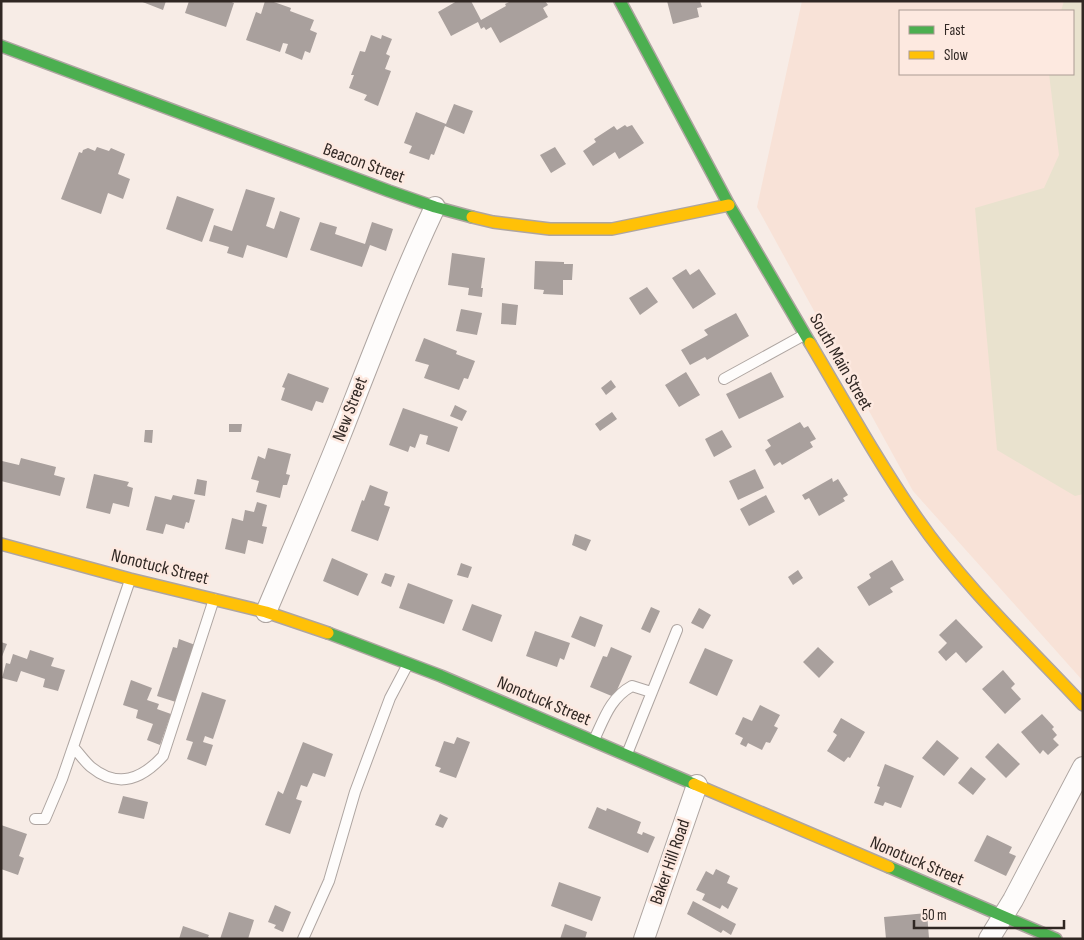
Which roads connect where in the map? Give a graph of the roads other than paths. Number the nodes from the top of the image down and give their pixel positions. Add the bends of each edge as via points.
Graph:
1 (620, 1) edge
2 (1, 46) edge
3 (729, 205) junction
4 (435, 207) junction
5 (805, 334) junction
6 (724, 379) dead end
7 (1, 544) edge
8 (130, 579) junction
9 (214, 598) junction
10 (266, 612) junction
11 (677, 630) dead end
12 (409, 663) junction
13 (652, 692) junction
14 (1083, 705) edge
15 (593, 741) junction
16 (73, 747) junction
17 (626, 754) junction
18 (1083, 767) edge
19 (697, 785) junction
20 (35, 819) dead end
21 (1003, 917) junction
22 (304, 939) edge
23 (644, 939) edge
24 (989, 939) edge
25 (1056, 939) edge

1 - 3 main road, South Main Street
2 - 4 main road, Beacon Street
3 - 4 main road, Beacon Street via 612,229 550,229 503,223
3 - 5 main road, South Main Street
4 - 10 street, New Street
5 - 6 lane
5 - 14 main road, South Main Street via 918,519 968,582
7 - 8 main road, Nonotuck Street
8 - 9 main road, Nonotuck Street
8 - 16 lane
9 - 10 main road, Nonotuck Street
9 - 16 lane via 162,756 151,769 136,778 113,779 92,768
10 - 12 main road, Nonotuck Street
11 - 13 lane
12 - 15 main road, Nonotuck Street
12 - 22 lane via 390,698 355,792 329,881
13 - 15 lane via 632,686 621,692
13 - 17 lane
15 - 17 main road, Nonotuck Street
16 - 20 lane via 45,819
17 - 19 main road, Nonotuck Street
18 - 21 street
19 - 21 main road, Nonotuck Street
19 - 23 street, Baker Hill Road
21 - 24 street
21 - 25 main road, Nonotuck Street

